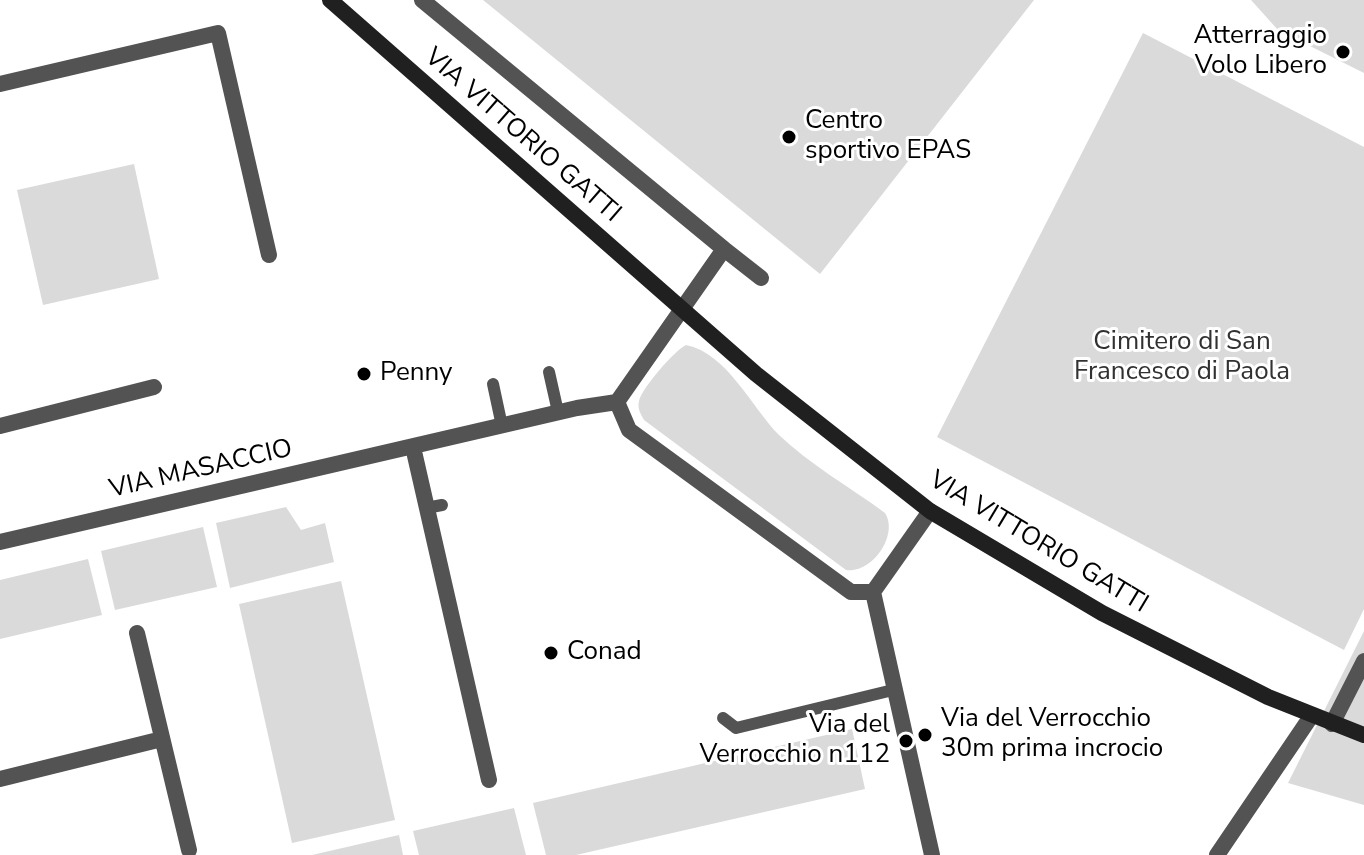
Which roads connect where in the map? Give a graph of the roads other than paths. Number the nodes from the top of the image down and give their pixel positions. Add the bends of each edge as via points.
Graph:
1 (330, 0) edge
2 (422, 0) edge
3 (0, 84) edge
4 (724, 249) junction
5 (269, 255) dead end
6 (761, 278) dead end
7 (682, 310) junction
8 (549, 372) dead end
9 (493, 384) dead end
10 (154, 387) dead end
11 (617, 402) junction
12 (558, 412) junction
13 (0, 426) edge
14 (502, 426) junction
15 (413, 447) junction
16 (930, 511) junction
17 (0, 542) edge
18 (873, 592) junction
19 (137, 633) dead end
20 (1364, 661) edge
21 (854, 684) dead end
22 (893, 690) junction
23 (798, 698) dead end
24 (859, 698) junction
25 (814, 709) junction
26 (1312, 715) junction
27 (723, 718) dead end
28 (1332, 724) junction
29 (1364, 735) edge
30 (162, 739) junction
31 (0, 779) edge
32 (489, 780) dead end
33 (189, 850) dead end
34 (932, 855) edge
35 (1217, 855) edge

1 - 7 street, VIA VITTORIO GATTI
2 - 4 street, VIA VITTORIO GATTI
3 - 5 street via 218,33
4 - 6 street, VIA VITTORIO GATTI
4 - 7 street
7 - 11 street
7 - 16 street, VIA VITTORIO GATTI
8 - 12 lane
9 - 14 lane
10 - 13 street
11 - 12 street, VIA MASACCIO
11 - 18 street via 629,430 851,592
12 - 14 street, VIA MASACCIO
14 - 15 street, VIA MASACCIO
15 - 17 street, VIA MASACCIO
15 - 32 street via 434,507
16 - 18 street
16 - 26 street, VIA VITTORIO GATTI via 1102,613
18 - 22 street
19 - 30 street
20 - 28 street
21 - 24 lane
22 - 24 lane
22 - 34 street
23 - 25 lane
24 - 25 lane
25 - 27 lane via 736,728
26 - 28 street, VIA VITTORIO GATTI
26 - 35 street
28 - 29 street, VIA VITTORIO GATTI
30 - 31 street
30 - 33 street

